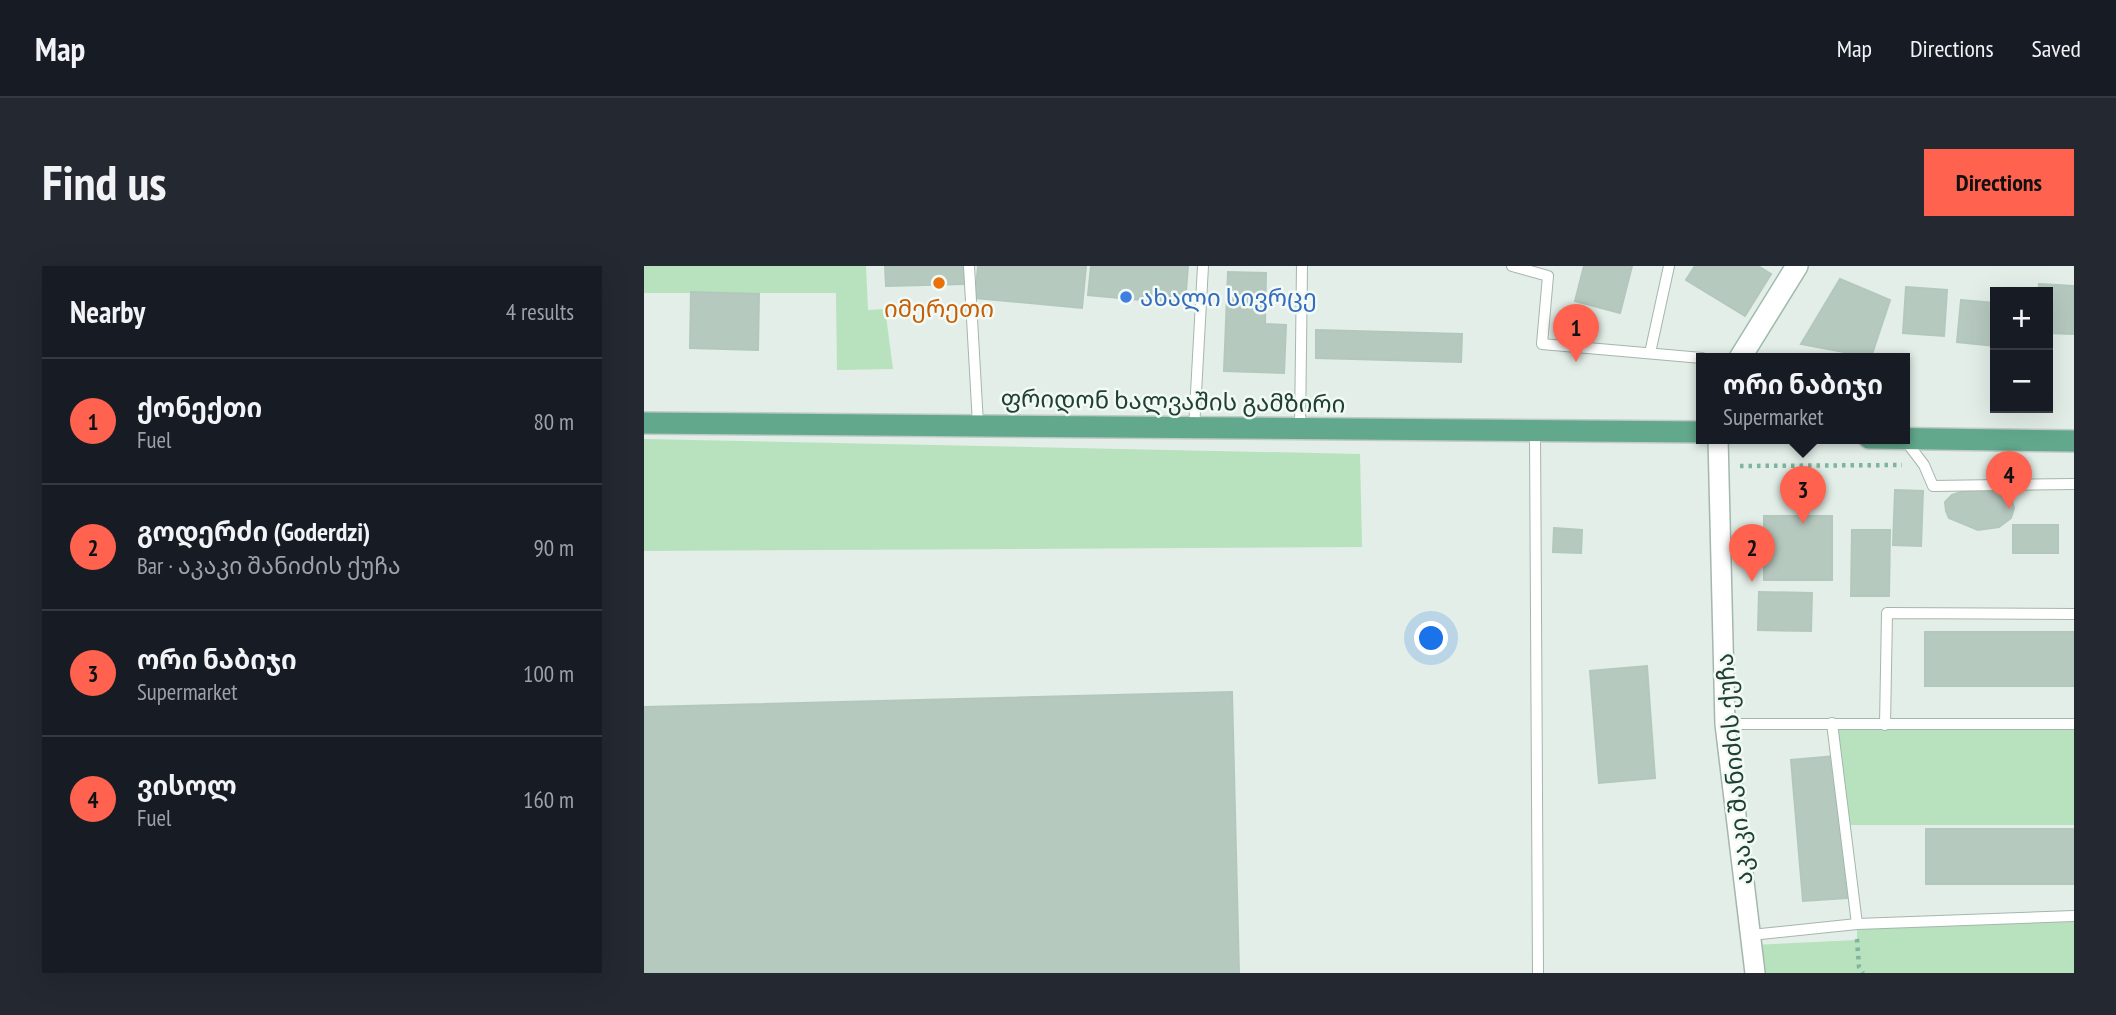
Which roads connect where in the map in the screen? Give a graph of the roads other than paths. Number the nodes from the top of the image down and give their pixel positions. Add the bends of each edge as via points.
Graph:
1 (969, 266) edge
2 (1203, 266) edge
3 (1302, 266) edge
4 (1512, 266) edge
5 (1669, 266) edge
6 (1797, 266) edge
7 (1650, 353) junction
8 (1743, 353) edge
9 (1696, 357) edge
10 (644, 423) edge
11 (978, 424) junction
12 (1194, 429) junction
13 (1300, 430) junction
14 (1696, 432) edge
15 (1535, 433) junction
16 (1910, 439) edge
17 (2074, 441) edge
18 (1718, 444) edge
19 (1909, 444) edge
20 (2074, 484) edge
21 (2074, 614) edge
22 (1832, 723) junction
23 (1725, 724) junction
24 (1885, 724) junction
25 (2074, 724) edge
26 (2074, 916) edge
27 (1857, 924) junction
28 (1751, 935) junction
29 (1538, 973) edge
30 (1755, 973) edge

1 - 11 lane
2 - 12 lane
3 - 13 lane
4 - 7 lane via 1548,276 1542,344
5 - 7 lane
6 - 8 street
7 - 9 lane
10 - 11 main road, ფრიდონ ხალვაშის გამზირი
11 - 12 main road, ფრიდონ ხალვაშის გამზირი
12 - 13 main road, ფრიდონ ხალვაშის გამზირი
13 - 15 main road, ფრიდონ ხალვაშის გამზირი
14 - 15 main road, ფრიდონ ხალვაშის გამზირი
15 - 29 lane
16 - 17 main road
18 - 23 street, აკაკი შანიძის ქუჩა
19 - 20 lane via 1933,486
21 - 24 lane via 1887,613
22 - 23 lane
22 - 24 lane
22 - 27 lane
23 - 28 street, აკაკი შანიძის ქუჩა
24 - 25 lane
26 - 27 lane
27 - 28 lane
28 - 30 street, აკაკი შანიძის ქუჩა

